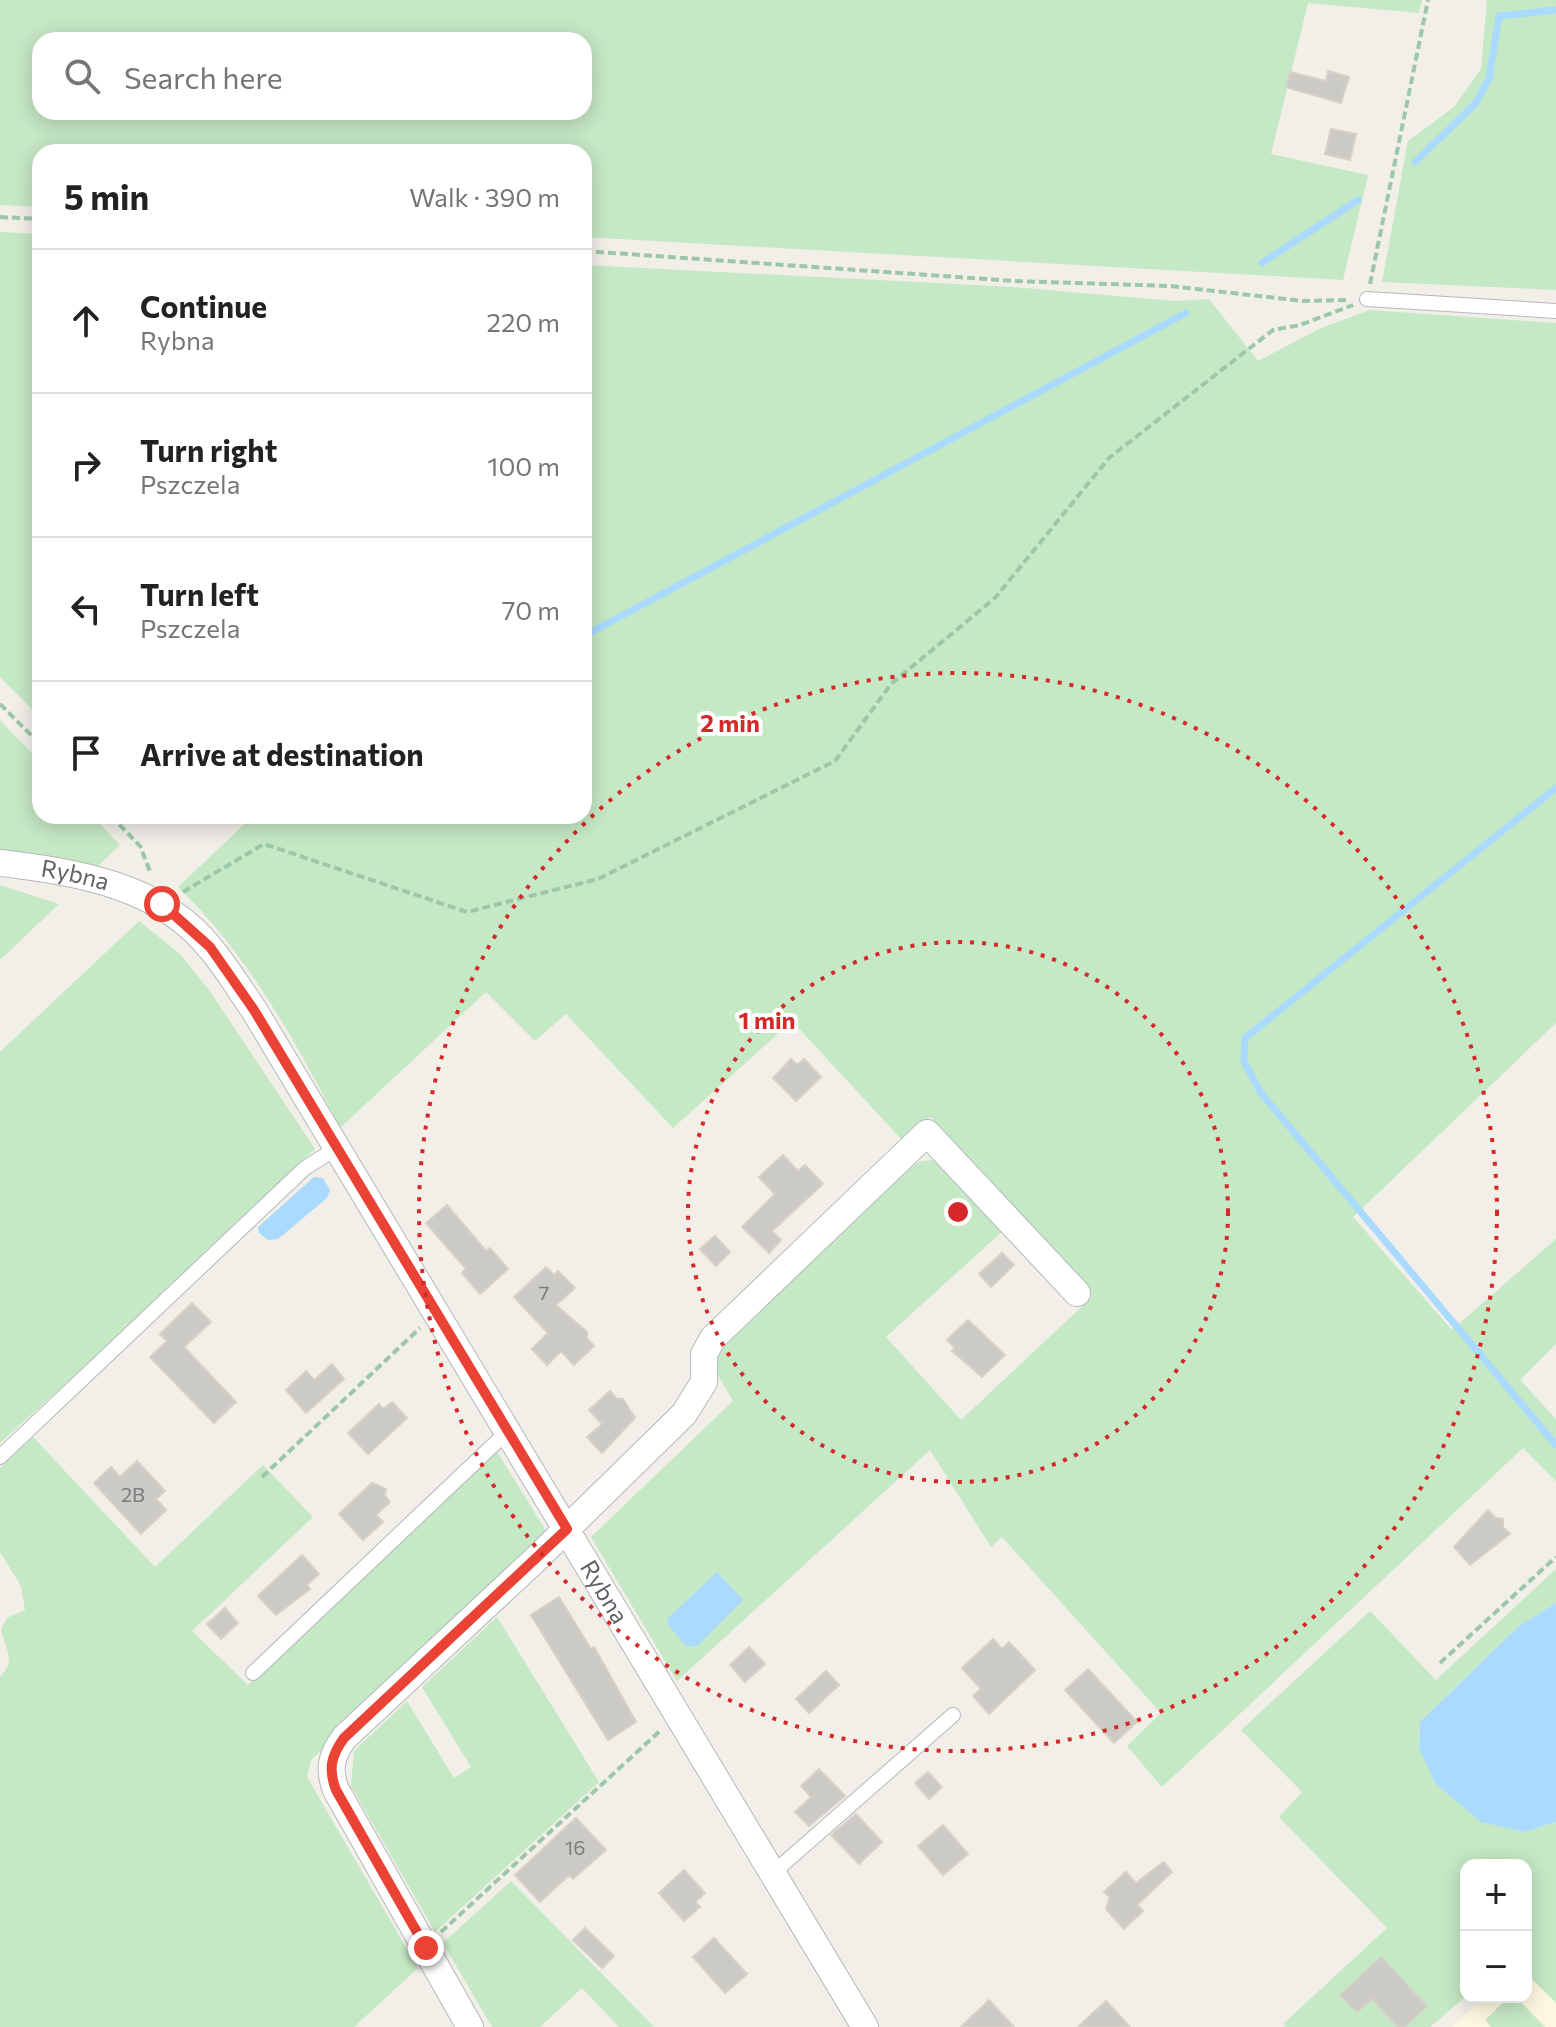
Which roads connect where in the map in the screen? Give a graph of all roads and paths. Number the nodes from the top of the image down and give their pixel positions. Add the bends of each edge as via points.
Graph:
1 (1428, 0) edge
2 (0, 217) edge
3 (32, 219) edge
4 (592, 252) edge
5 (1367, 299) junction
6 (1556, 311) edge
7 (0, 704) edge
8 (32, 736) edge
9 (119, 824) edge
10 (0, 863) edge
11 (162, 904) junction
12 (337, 1148) junction
13 (1077, 1293) dead end
14 (436, 1313) junction
15 (508, 1431) junction
16 (0, 1457) edge
17 (262, 1477) dead end
18 (567, 1529) junction
19 (1556, 1557) edge
20 (1440, 1663) dead end
21 (253, 1673) dead end
22 (678, 1715) junction
23 (953, 1715) dead end
24 (773, 1873) junction
25 (426, 1948) junction
26 (470, 2027) edge
27 (865, 2027) edge

1 - 5 path
2 - 3 path
4 - 5 path via 1000,280 1170,286 1303,301
5 - 6 lane
5 - 11 path via 1273,330 1109,458 995,598 891,684 835,761 598,879 467,912 264,844
7 - 8 path
9 - 11 path via 140,846
10 - 11 street, Rybna via 70,871
11 - 12 street, Rybna via 210,947
12 - 14 street, Rybna
12 - 16 lane via 305,1168
13 - 18 street via 927,1133 713,1338 704,1354 704,1382 684,1414
14 - 15 street, Rybna
14 - 17 path
15 - 18 street, Rybna
15 - 21 lane
18 - 22 street, Rybna
18 - 25 street via 333,1753 330,1767 336,1790
19 - 20 path
22 - 24 street, Rybna
22 - 25 path
23 - 24 lane
24 - 27 street, Rybna
25 - 26 street

